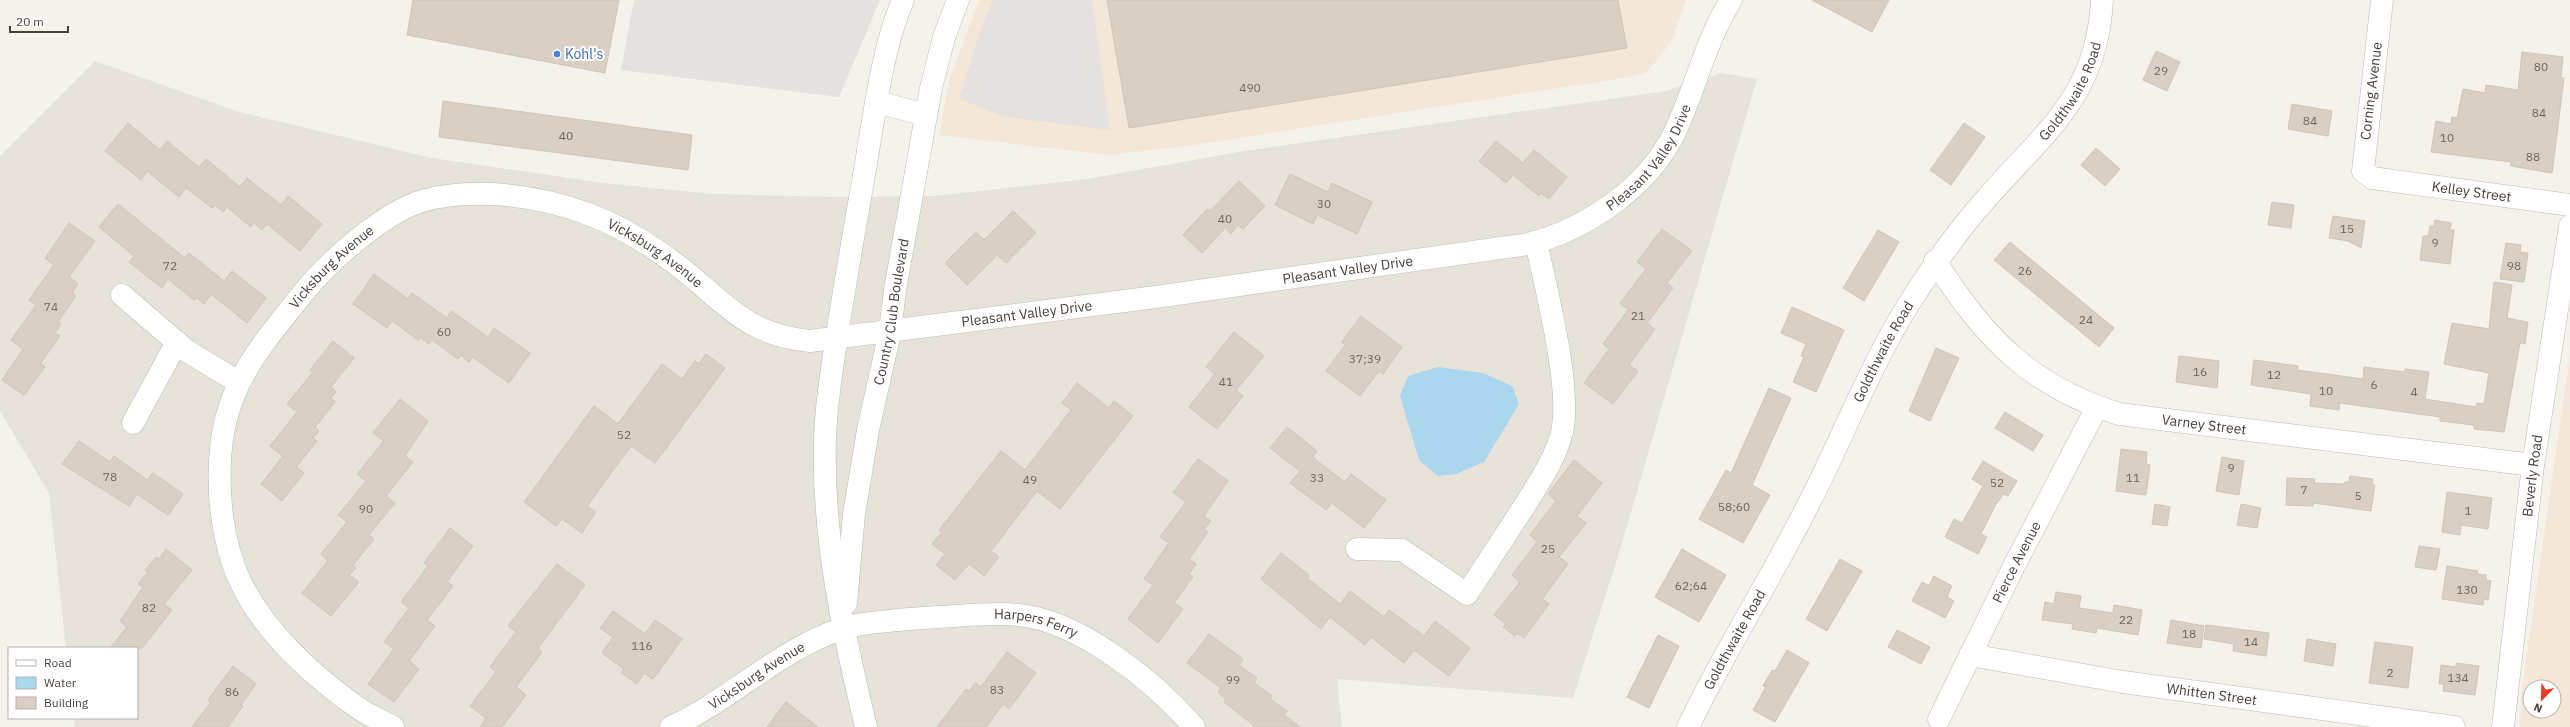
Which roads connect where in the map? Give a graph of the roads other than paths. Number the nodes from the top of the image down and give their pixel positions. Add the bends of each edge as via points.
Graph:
1 (903, 0) edge
2 (958, 0) edge
3 (1731, 0) edge
4 (2102, 0) edge
5 (2382, 0) edge
6 (877, 102) junction
7 (926, 115) junction
8 (2372, 178) joint
9 (2570, 205) edge
10 (2570, 226) edge
11 (1536, 242) junction
12 (1935, 261) junction
13 (122, 295) dead end
14 (890, 332) junction
15 (837, 339) junction
16 (177, 342) junction
17 (238, 382) junction
18 (2098, 407) junction
19 (133, 423) dead end
20 (2533, 465) junction
21 (1357, 549) dead end
22 (844, 628) junction
23 (1970, 655) junction
24 (1939, 719) dead end
25 (393, 727) edge
26 (671, 727) edge
27 (866, 727) edge
28 (1194, 727) edge
29 (1688, 727) edge
30 (2454, 727) edge
31 (2503, 727) edge

1 - 6 street, Country Club Boulevard via 892,30
2 - 7 street, Country Club Boulevard via 943,43
3 - 11 street, Pleasant Valley Drive via 1702,62 1673,135 1660,157 1628,193 1573,228
4 - 12 street, Goldthwaite Road via 2101,22 2095,46 2087,71 2068,108 1986,199
5 - 8 street, Corning Avenue via 2364,171
6 - 7 street
6 - 15 street, Country Club Boulevard
7 - 14 street, Country Club Boulevard
8 - 9 street, Kelley Street
10 - 20 street, Beverly Road
11 - 14 street, Pleasant Valley Drive via 1255,284
11 - 21 street via 1558,357 1564,404 1562,431 1539,483 1467,594 1402,550
12 - 18 street, Varney Street via 1960,300 2011,356 2036,376 2084,403
12 - 29 street, Goldthwaite Road via 1891,335 1809,503 1771,576 1718,667
13 - 16 street
14 - 15 street, Pleasant Valley Drive
14 - 22 street, Country Club Boulevard via 868,430 854,514
15 - 17 street, Vicksburg Avenue via 801,340 760,330 674,263 639,239 594,215 538,199 475,193 443,196 420,202 391,217 352,245 320,273 263,342
15 - 22 street, Country Club Boulevard via 826,407 825,484 828,536
16 - 17 street via 187,351
16 - 19 street
17 - 25 street, Vicksburg Avenue via 229,402 222,430 219,463 222,513 240,582 262,617 315,672 356,707
18 - 20 street, Varney Street via 2119,414
18 - 23 street, Pierce Avenue
20 - 31 street, Beverly Road
22 - 26 street, Vicksburg Avenue via 781,658 696,714
22 - 27 street, Country Club Boulevard
22 - 28 street, Harpers Ferry via 925,618 969,616 1019,615 1044,622 1080,635 1098,645 1154,687
23 - 24 street, Pierce Avenue
23 - 30 street, Whitten Street via 2123,682

